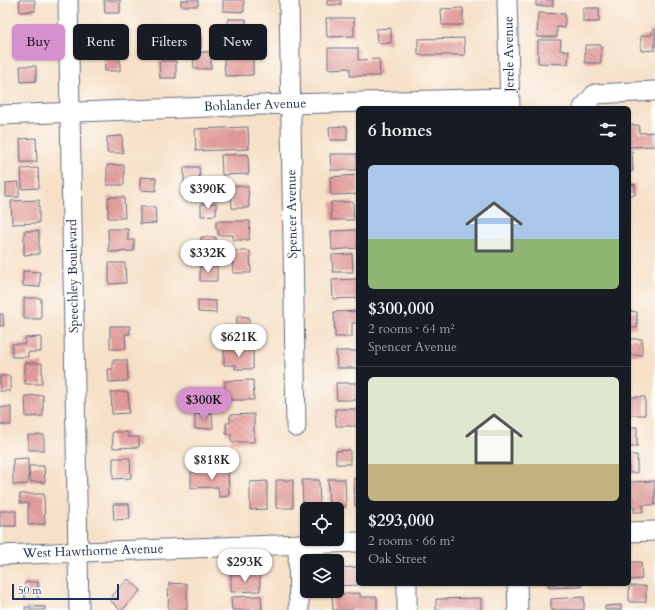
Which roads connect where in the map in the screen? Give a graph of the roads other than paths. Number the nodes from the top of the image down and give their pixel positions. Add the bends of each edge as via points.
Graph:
1 (68, 0) edge
2 (289, 0) edge
3 (507, 0) edge
4 (655, 92) edge
5 (510, 103) edge
6 (290, 104) junction
7 (585, 106) edge
8 (70, 113) junction
9 (0, 115) edge
10 (296, 427) dead end
11 (655, 531) edge
12 (631, 532) edge
13 (356, 542) edge
14 (298, 544) junction
15 (78, 551) junction
16 (0, 555) edge
17 (407, 586) edge
18 (517, 586) edge
19 (79, 610) edge
20 (299, 610) edge
21 (408, 610) edge
22 (518, 610) edge

1 - 8 street, Speechley Boulevard
2 - 6 street, Spencer Avenue
3 - 5 street, Jerele Avenue
4 - 7 street via 595,94
5 - 6 street, Bohlander Avenue
6 - 8 street, Bohlander Avenue
6 - 10 street, Spencer Avenue
8 - 9 street, Bohlander Avenue
8 - 15 street, Speechley Boulevard
11 - 12 street
13 - 14 street, West Hawthorne Avenue
14 - 15 street, West Hawthorne Avenue
14 - 20 street
15 - 16 street, West Hawthorne Avenue
15 - 19 street, Speechley Boulevard
17 - 21 street
18 - 22 street

